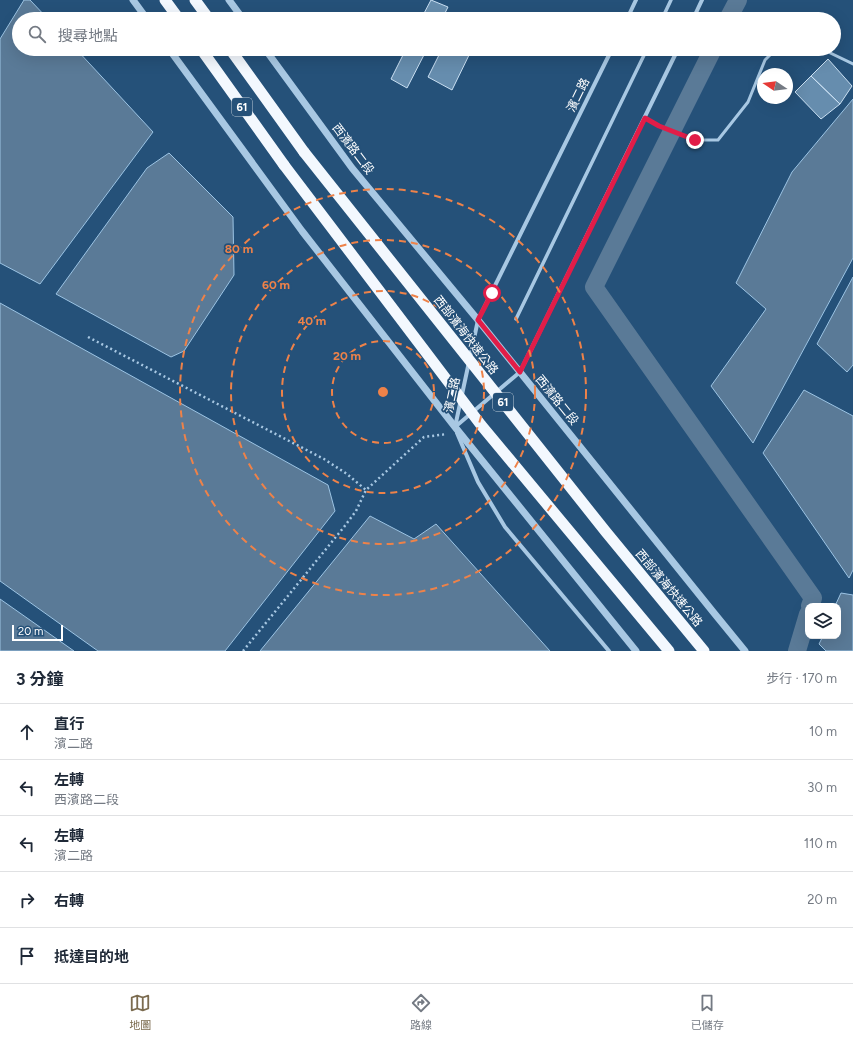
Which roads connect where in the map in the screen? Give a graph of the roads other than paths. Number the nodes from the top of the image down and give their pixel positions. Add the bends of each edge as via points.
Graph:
1 (133, 0) edge
2 (165, 0) edge
3 (195, 0) edge
4 (229, 0) edge
5 (636, 0) edge
6 (671, 0) edge
7 (702, 0) edge
8 (142, 12) edge
9 (174, 12) edge
10 (204, 12) edge
11 (238, 12) edge
12 (630, 12) edge
13 (665, 12) edge
14 (696, 12) edge
15 (174, 56) edge
16 (206, 56) edge
17 (235, 56) edge
18 (270, 56) edge
19 (609, 56) edge
20 (644, 56) edge
21 (675, 56) edge
22 (769, 56) edge
23 (836, 56) edge
24 (853, 64) edge
25 (645, 118) junction
26 (516, 319) dead end
27 (478, 320) junction
28 (520, 372) junction
29 (455, 428) junction
30 (609, 651) edge
31 (636, 651) edge
32 (668, 651) edge
33 (704, 651) edge
34 (745, 651) edge

1 - 8 street
2 - 9 highway
3 - 10 highway
4 - 11 street
5 - 12 street
6 - 13 street
7 - 14 street
15 - 29 street via 302,231
16 - 32 highway, 61, bridge via 284,165 481,426
17 - 33 highway, 西部濱海快速公路 / 61, bridge via 304,152 606,532
18 - 27 street, 西濱路二段 via 352,168
19 - 27 street, 濱二路
20 - 26 street
21 - 25 street, 濱二路
22 - 25 lane via 748,102 718,140 695,140
23 - 24 lane
25 - 28 street, 濱二路
27 - 28 street, 西濱路二段
27 - 29 street, 濱二路
28 - 29 street, 濱二路
28 - 34 street, 西濱路二段
29 - 30 street via 478,482 505,527
29 - 31 street

